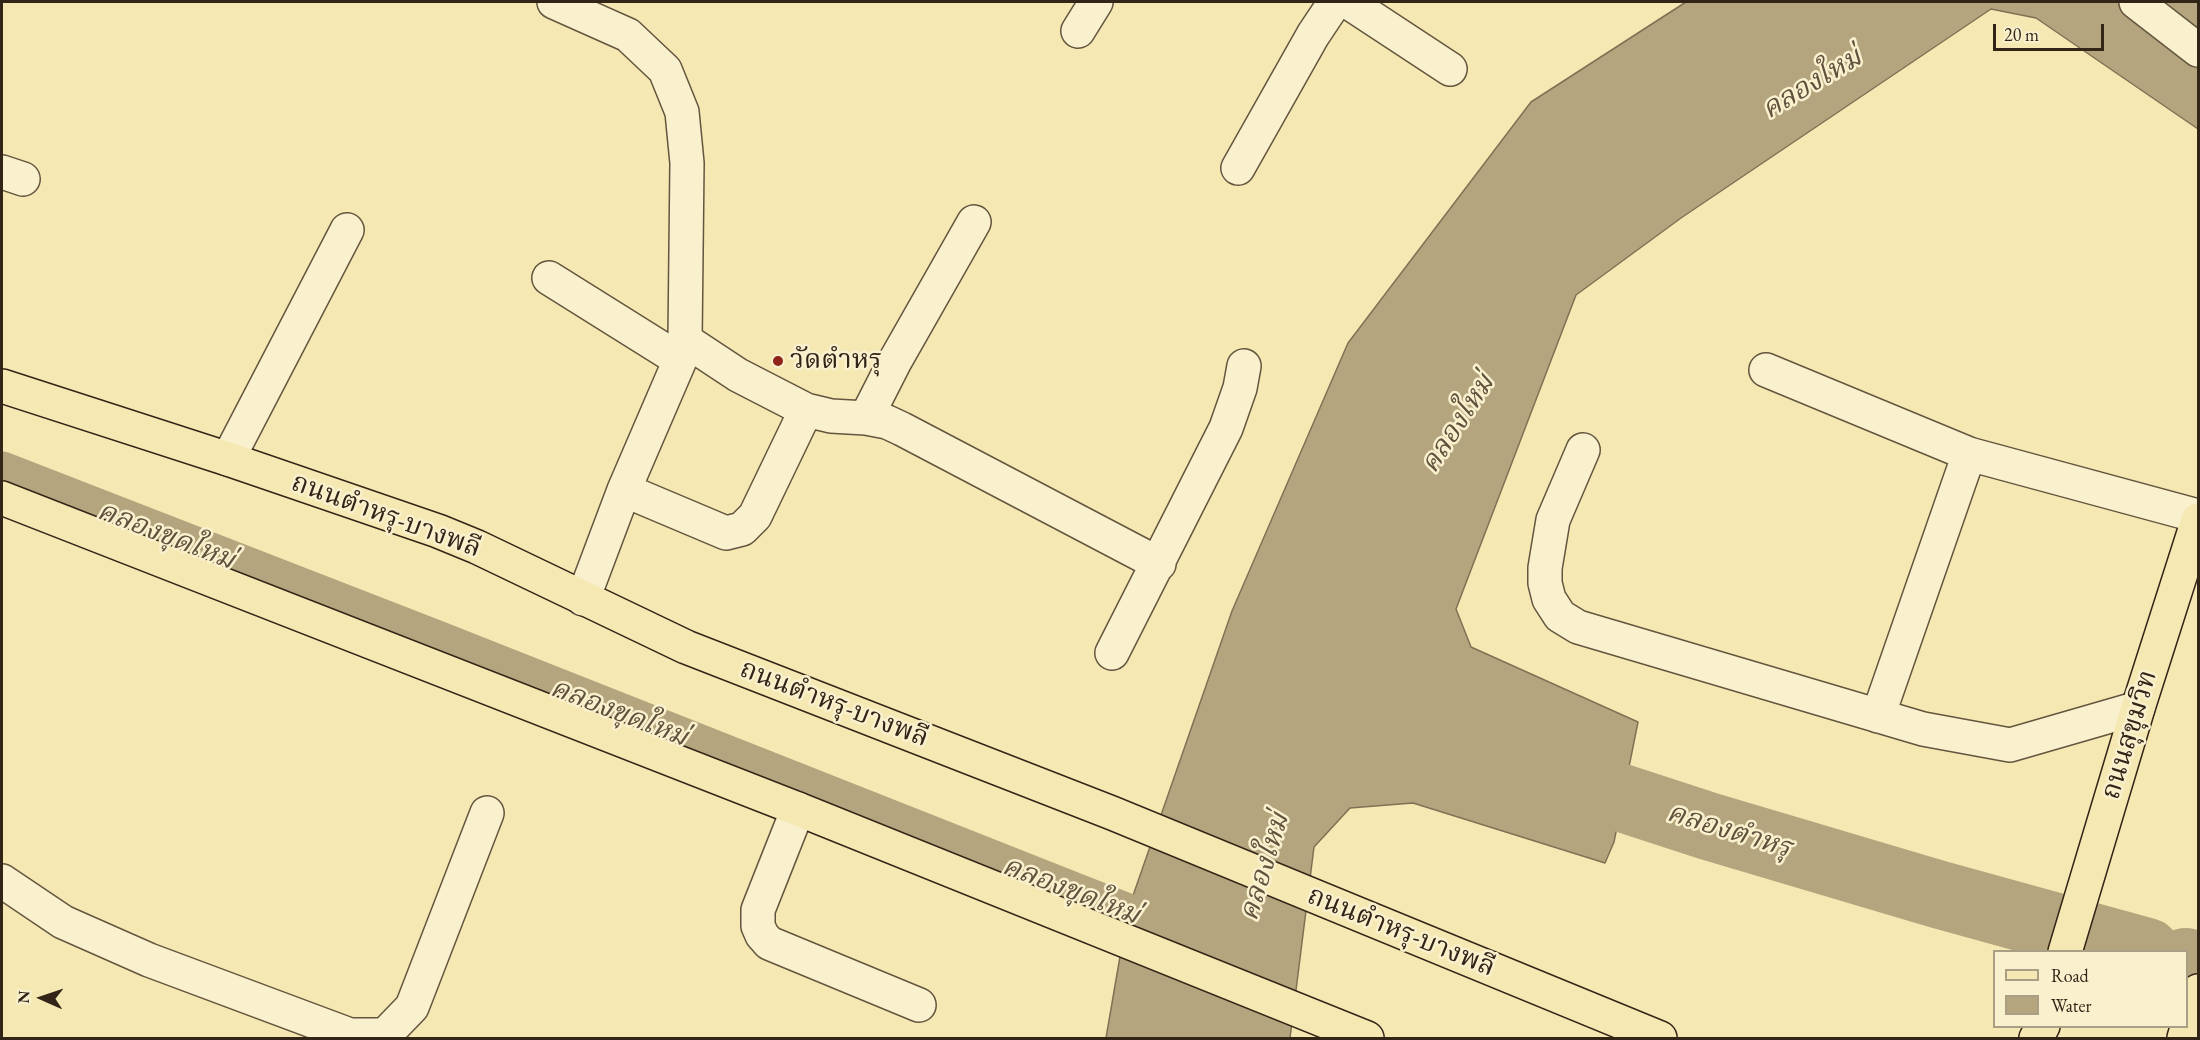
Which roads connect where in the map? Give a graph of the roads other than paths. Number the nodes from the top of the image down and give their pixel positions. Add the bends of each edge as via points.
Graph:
1 (554, 2) edge
2 (1096, 2) edge
3 (1335, 2) edge
4 (1348, 2) edge
5 (2136, 2) edge
6 (1078, 32) dead end
7 (2199, 50) edge
8 (1450, 69) dead end
9 (1238, 168) dead end
10 (974, 222) dead end
11 (347, 230) dead end
12 (549, 278) dead end
13 (682, 350) junction
14 (1244, 366) dead end
15 (1766, 370) dead end
16 (2, 386) edge
17 (806, 410) junction
18 (866, 418) junction
19 (1583, 450) dead end
20 (1969, 454) junction
21 (228, 459) junction
22 (624, 490) junction
23 (2, 498) edge
24 (2199, 518) edge
25 (1159, 564) junction
26 (583, 599) junction
27 (1112, 653) dead end
28 (2138, 708) junction
29 (1878, 716) junction
30 (798, 809) junction
31 (487, 813) dead end
32 (2, 881) edge
33 (2065, 950) edge
34 (2199, 991) edge
35 (919, 1005) dead end
36 (2188, 1026) edge
37 (1367, 1038) edge
38 (1660, 1038) edge

1 - 13 street via 628,35 665,70 682,112 687,163
2 - 6 street
3 - 9 street
4 - 8 street
5 - 7 street
10 - 18 street
11 - 21 street
12 - 13 street
13 - 17 street
13 - 22 street
14 - 25 street via 1226,428
15 - 20 street
16 - 21 main road, ถนนตำหรุ-บางพลี
17 - 18 street via 831,417
17 - 22 street via 755,516 742,529 726,532
18 - 25 street via 902,429
19 - 29 street via 1553,520 1545,568 1549,599 1560,616 1578,627
20 - 24 street
20 - 29 street
21 - 26 main road, ถนนตำหรุ-บางพลี via 438,531
22 - 26 street
23 - 30 main road
24 - 28 main road, ถนนสุขุมวิท
25 - 27 street
26 - 38 main road, ถนนตำหรุ-บางพลี via 686,647 1112,813
28 - 29 street via 2010,745 1954,736
28 - 33 main road, ถนนสุขุมวิท
30 - 35 street via 758,910 762,935 769,943
30 - 37 main road
31 - 32 street via 412,1007 385,1035 350,1035 149,960 63,922
34 - 36 main road

